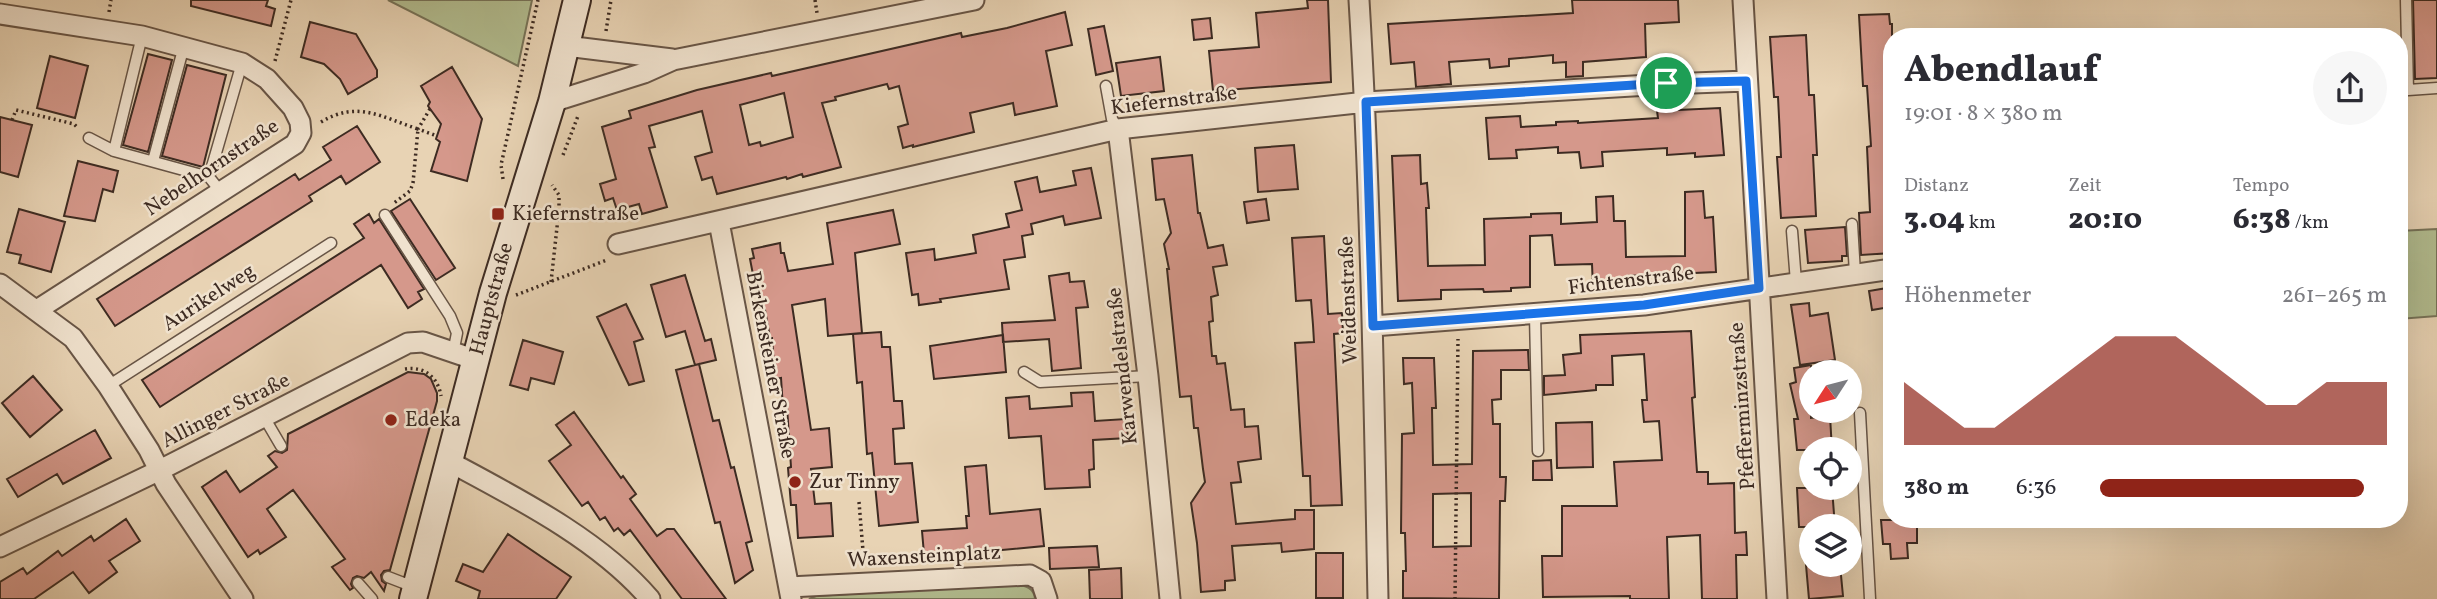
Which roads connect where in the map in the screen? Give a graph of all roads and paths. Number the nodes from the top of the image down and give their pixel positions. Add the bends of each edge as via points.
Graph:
1 (291, 0) edge
2 (538, 0) edge
3 (578, 0) edge
4 (611, 0) edge
5 (974, 0) edge
6 (1359, 0) edge
7 (1743, 0) edge
8 (2406, 0) edge
9 (0, 14) edge
10 (2407, 28) edge
11 (142, 36) junction
12 (184, 46) junction
13 (566, 46) junction
14 (603, 51) junction
15 (673, 60) junction
16 (242, 63) junction
17 (267, 79) junction
18 (1746, 81) junction
19 (1106, 86) dead end
20 (597, 88) junction
21 (2437, 88) edge
22 (2408, 90) edge
23 (552, 102) junction
24 (1366, 102) junction
25 (430, 109) dead end
26 (12, 120) dead end
27 (74, 124) dead end
28 (1118, 129) junction
29 (418, 130) junction
30 (301, 133) junction
31 (437, 136) dead end
32 (89, 138) dead end
33 (114, 150) junction
34 (561, 158) dead end
35 (153, 161) junction
36 (215, 184) junction
37 (503, 184) dead end
38 (552, 184) dead end
39 (385, 215) joint
40 (719, 222) junction
41 (1852, 223) dead end
42 (1792, 230) dead end
43 (331, 243) dead end
44 (618, 244) joint
45 (1883, 270) edge
46 (1855, 273) junction
47 (551, 282) junction
48 (1796, 282) junction
49 (0, 284) edge
50 (1759, 288) junction
51 (493, 293) junction
52 (37, 310) junction
53 (1535, 315) junction
54 (1458, 319) junction
55 (1373, 326) junction
56 (464, 356) junction
57 (398, 371) dead end
58 (1024, 372) dead end
59 (1148, 376) junction
60 (108, 386) junction
61 (440, 408) dead end
62 (264, 417) junction
63 (1861, 424) edge
64 (281, 446) dead end
65 (1538, 451) dead end
66 (450, 462) junction
67 (158, 471) junction
68 (859, 502) dead end
69 (0, 547) edge
70 (388, 577) dead end
71 (358, 583) dead end
72 (866, 583) junction
73 (414, 593) edge
74 (790, 593) edge
75 (243, 599) edge
76 (372, 599) edge
77 (650, 599) edge
78 (1047, 599) edge
79 (1170, 599) edge
80 (1378, 599) edge
81 (1455, 599) edge
82 (1777, 599) edge
83 (1870, 599) edge

1 - 17 path
2 - 37 path via 501,165
3 - 13 main road, Hauptstraße
4 - 14 path
5 - 15 street
6 - 24 street, Weidenstraße
7 - 18 street, Pfefferminzstraße
8 - 10 lane
9 - 11 street, Nebelhornstraße
11 - 12 street, Nebelhornstraße
11 - 33 lane
12 - 16 street, Nebelhornstraße
12 - 35 lane
13 - 14 street
13 - 23 main road, Hauptstraße
14 - 15 street
15 - 20 street
16 - 17 street, Nebelhornstraße
16 - 36 lane
17 - 30 street, Nebelhornstraße via 293,108
18 - 24 street, Kiefernstraße
18 - 50 street, Pfefferminzstraße
19 - 28 lane
20 - 23 street
20 - 34 path via 596,101 576,119
21 - 22 lane
23 - 51 main road, Hauptstraße
24 - 28 street, Kiefernstraße
24 - 55 street, Weidenstraße
25 - 29 path
26 - 27 path via 16,110
28 - 40 street, Kiefernstraße
28 - 59 street, Karwendelstraße
29 - 30 path via 367,110 335,113
29 - 31 path
29 - 39 path via 410,191 382,210
30 - 36 street, Nebelhornstraße via 295,144
32 - 33 lane
33 - 35 lane
35 - 36 lane
36 - 52 street, Nebelhornstraße
38 - 47 path via 559,195 559,209
39 - 56 lane via 450,316
40 - 44 street, Kiefernstraße
40 - 74 street, Birkensteiner Straße
41 - 46 lane
42 - 48 lane
43 - 60 lane, Aurikelweg
44 - 47 path via 607,261
45 - 46 street, Fichtenstraße
46 - 48 street, Fichtenstraße
47 - 51 path via 512,296
48 - 50 street, Fichtenstraße
49 - 52 street
50 - 53 street, Fichtenstraße
50 - 82 street, Pfefferminzstraße
51 - 56 main road, Hauptstraße
52 - 60 street via 73,338
53 - 54 street, Fichtenstraße
53 - 65 lane
54 - 55 street, Fichtenstraße
54 - 81 path
55 - 80 street, Weidenstraße
56 - 62 street, Allinger Straße via 423,342 408,343
56 - 66 main road, Hauptstraße
57 - 61 path via 414,368 434,377
58 - 59 lane via 1040,382
59 - 79 street, Karwendelstraße
60 - 67 street
62 - 64 lane
62 - 67 street, Allinger Straße
63 - 83 lane
66 - 73 main road, Hauptstraße
66 - 77 street via 541,512 620,569
67 - 69 street, Allinger Straße
67 - 75 street
68 - 72 path
70 - 73 lane
71 - 76 lane
72 - 74 street, Waxensteinplatz
72 - 78 street, Waxensteinplatz via 1030,575 1041,581

